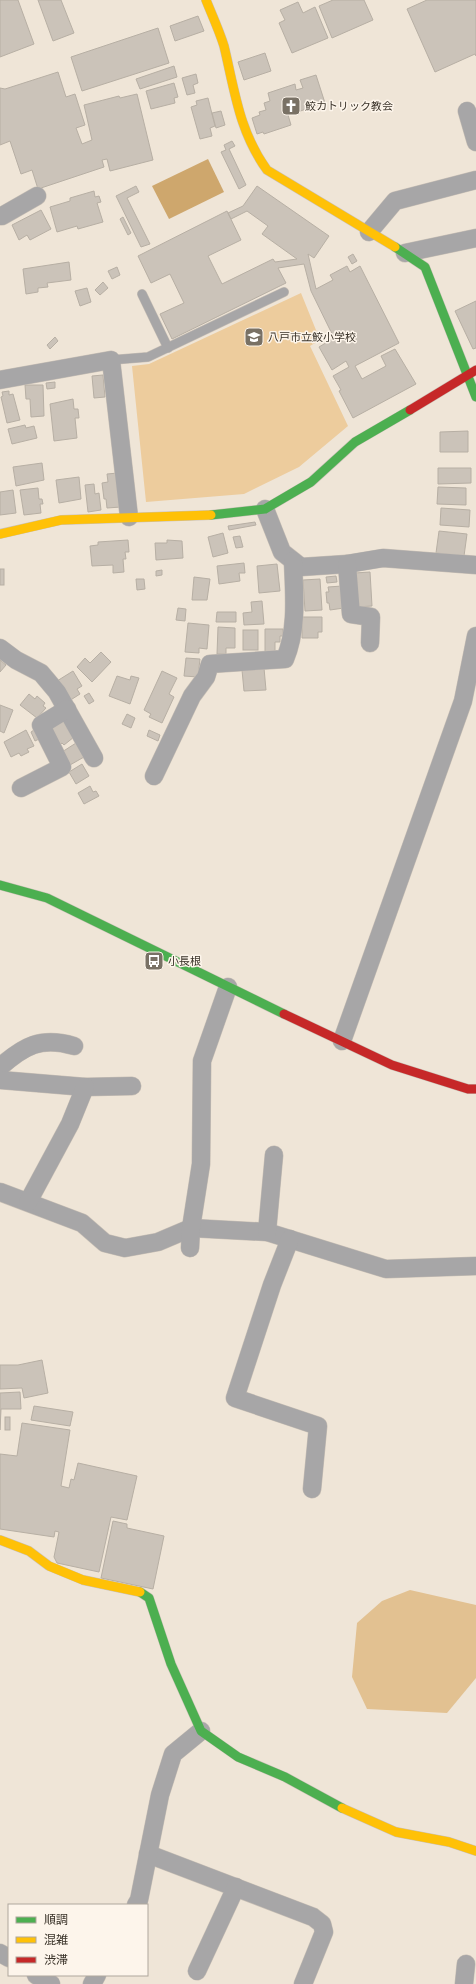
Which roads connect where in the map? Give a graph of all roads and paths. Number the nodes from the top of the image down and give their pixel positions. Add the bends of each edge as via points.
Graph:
1 (206, 0) edge
2 (467, 111) dead end
3 (476, 142) edge
4 (476, 180) edge
5 (37, 196) dead end
6 (0, 216) edge
7 (369, 232) junction
8 (476, 238) edge
9 (405, 253) junction
10 (284, 292) dead end
11 (142, 294) dead end
12 (168, 348) junction
13 (111, 360) junction
14 (472, 372) edge
15 (0, 380) edge
16 (476, 397) edge
17 (265, 509) junction
18 (129, 517) junction
19 (0, 534) edge
20 (293, 561) junction
21 (347, 564) junction
22 (476, 565) edge
23 (476, 636) edge
24 (370, 643) dead end
25 (0, 648) edge
26 (67, 709) junction
27 (94, 758) dead end
28 (154, 776) dead end
29 (21, 788) dead end
30 (0, 885) edge
31 (228, 987) junction
32 (342, 1041) junction
33 (74, 1046) dead end
34 (0, 1067) edge
35 (0, 1080) edge
36 (132, 1086) dead end
37 (85, 1087) junction
38 (476, 1089) edge
39 (274, 1154) dead end
40 (0, 1192) edge
41 (28, 1202) junction
42 (190, 1228) junction
43 (267, 1232) junction
44 (290, 1239) junction
45 (190, 1248) dead end
46 (476, 1266) edge
47 (312, 1489) dead end
48 (0, 1540) edge
49 (201, 1731) junction
50 (476, 1851) edge
51 (148, 1854) junction
52 (236, 1887) junction
53 (137, 1904) edge
54 (466, 1964) dead end
55 (197, 1971) dead end
56 (38, 1976) edge
57 (51, 1984) edge
58 (303, 1984) edge
59 (464, 1984) edge

1 - 7 street via 223,44 241,120 254,152 267,170
2 - 3 street
4 - 7 street via 395,201
5 - 6 street
7 - 9 street
8 - 9 street
9 - 14 street via 425,267
10 - 12 lane
11 - 12 lane
12 - 13 lane via 148,357
13 - 15 street
13 - 18 street
14 - 16 street
14 - 17 street via 355,442 312,482
17 - 18 street via 206,516
17 - 20 street via 282,552
18 - 19 street via 61,520
20 - 21 street via 301,567
20 - 28 street via 294,616 285,659 210,664 206,677 192,696
21 - 22 street via 383,558
21 - 24 street via 351,614 371,617
23 - 32 street via 463,702
25 - 26 street via 41,673
26 - 27 street
26 - 29 street via 41,725 62,767
30 - 31 street via 47,898
31 - 32 street
31 - 42 street via 202,1061 201,1164
32 - 38 street via 392,1065 468,1089
33 - 34 street via 64,1043 35,1043 23,1048
35 - 37 street
36 - 37 street
37 - 41 street via 70,1124
39 - 43 street
40 - 41 street
41 - 42 street via 82,1223 105,1243 125,1248 158,1242
42 - 43 street
42 - 45 street
43 - 44 street
44 - 46 street via 386,1269
44 - 47 street via 235,1398 318,1426
48 - 49 street via 30,1551 49,1566 83,1580 141,1592 149,1598 171,1664
49 - 50 street via 238,1757 285,1777 351,1813 396,1832 449,1842
49 - 51 street via 173,1754 160,1795
51 - 52 street
51 - 53 street
52 - 55 street
52 - 58 street via 313,1917 322,1924 324,1932
54 - 59 street
56 - 57 street

